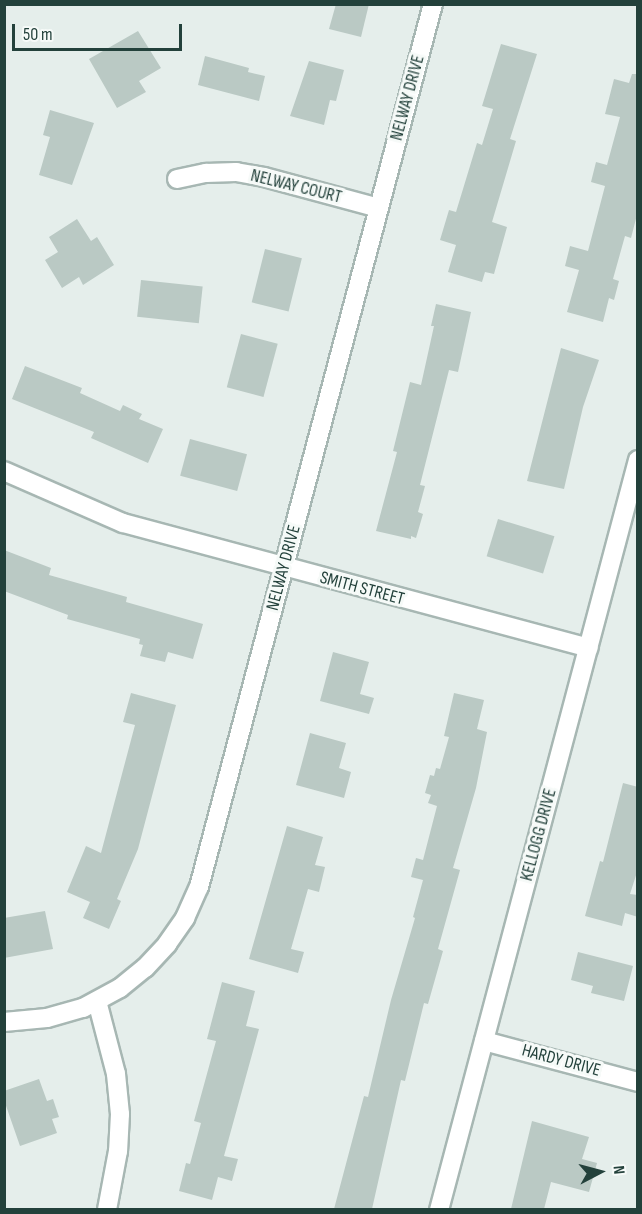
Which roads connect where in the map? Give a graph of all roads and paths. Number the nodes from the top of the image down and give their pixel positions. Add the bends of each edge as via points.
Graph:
1 (433, 4) edge
2 (177, 179) dead end
3 (379, 208) junction
4 (638, 460) edge
5 (4, 471) edge
6 (284, 567) junction
7 (588, 648) junction
8 (97, 1001) junction
9 (4, 1022) edge
10 (484, 1041) junction
11 (638, 1082) edge
12 (107, 1209) edge
13 (439, 1209) edge

1 - 3 street, NELWAY DRIVE
2 - 3 street, NELWAY COURT via 236,172
3 - 6 street, NELWAY DRIVE
4 - 7 street, KELLOGG DRIVE
5 - 6 street, SMITH STREET via 123,523
6 - 7 street, SMITH STREET
6 - 8 street, NELWAY DRIVE via 198,887 185,918 145,968
7 - 10 street, KELLOGG DRIVE
8 - 9 street, NELWAY DRIVE via 46,1018
8 - 12 street via 116,1074 120,1114 118,1151
10 - 11 street, HARDY DRIVE
10 - 13 street, KELLOGG DRIVE

